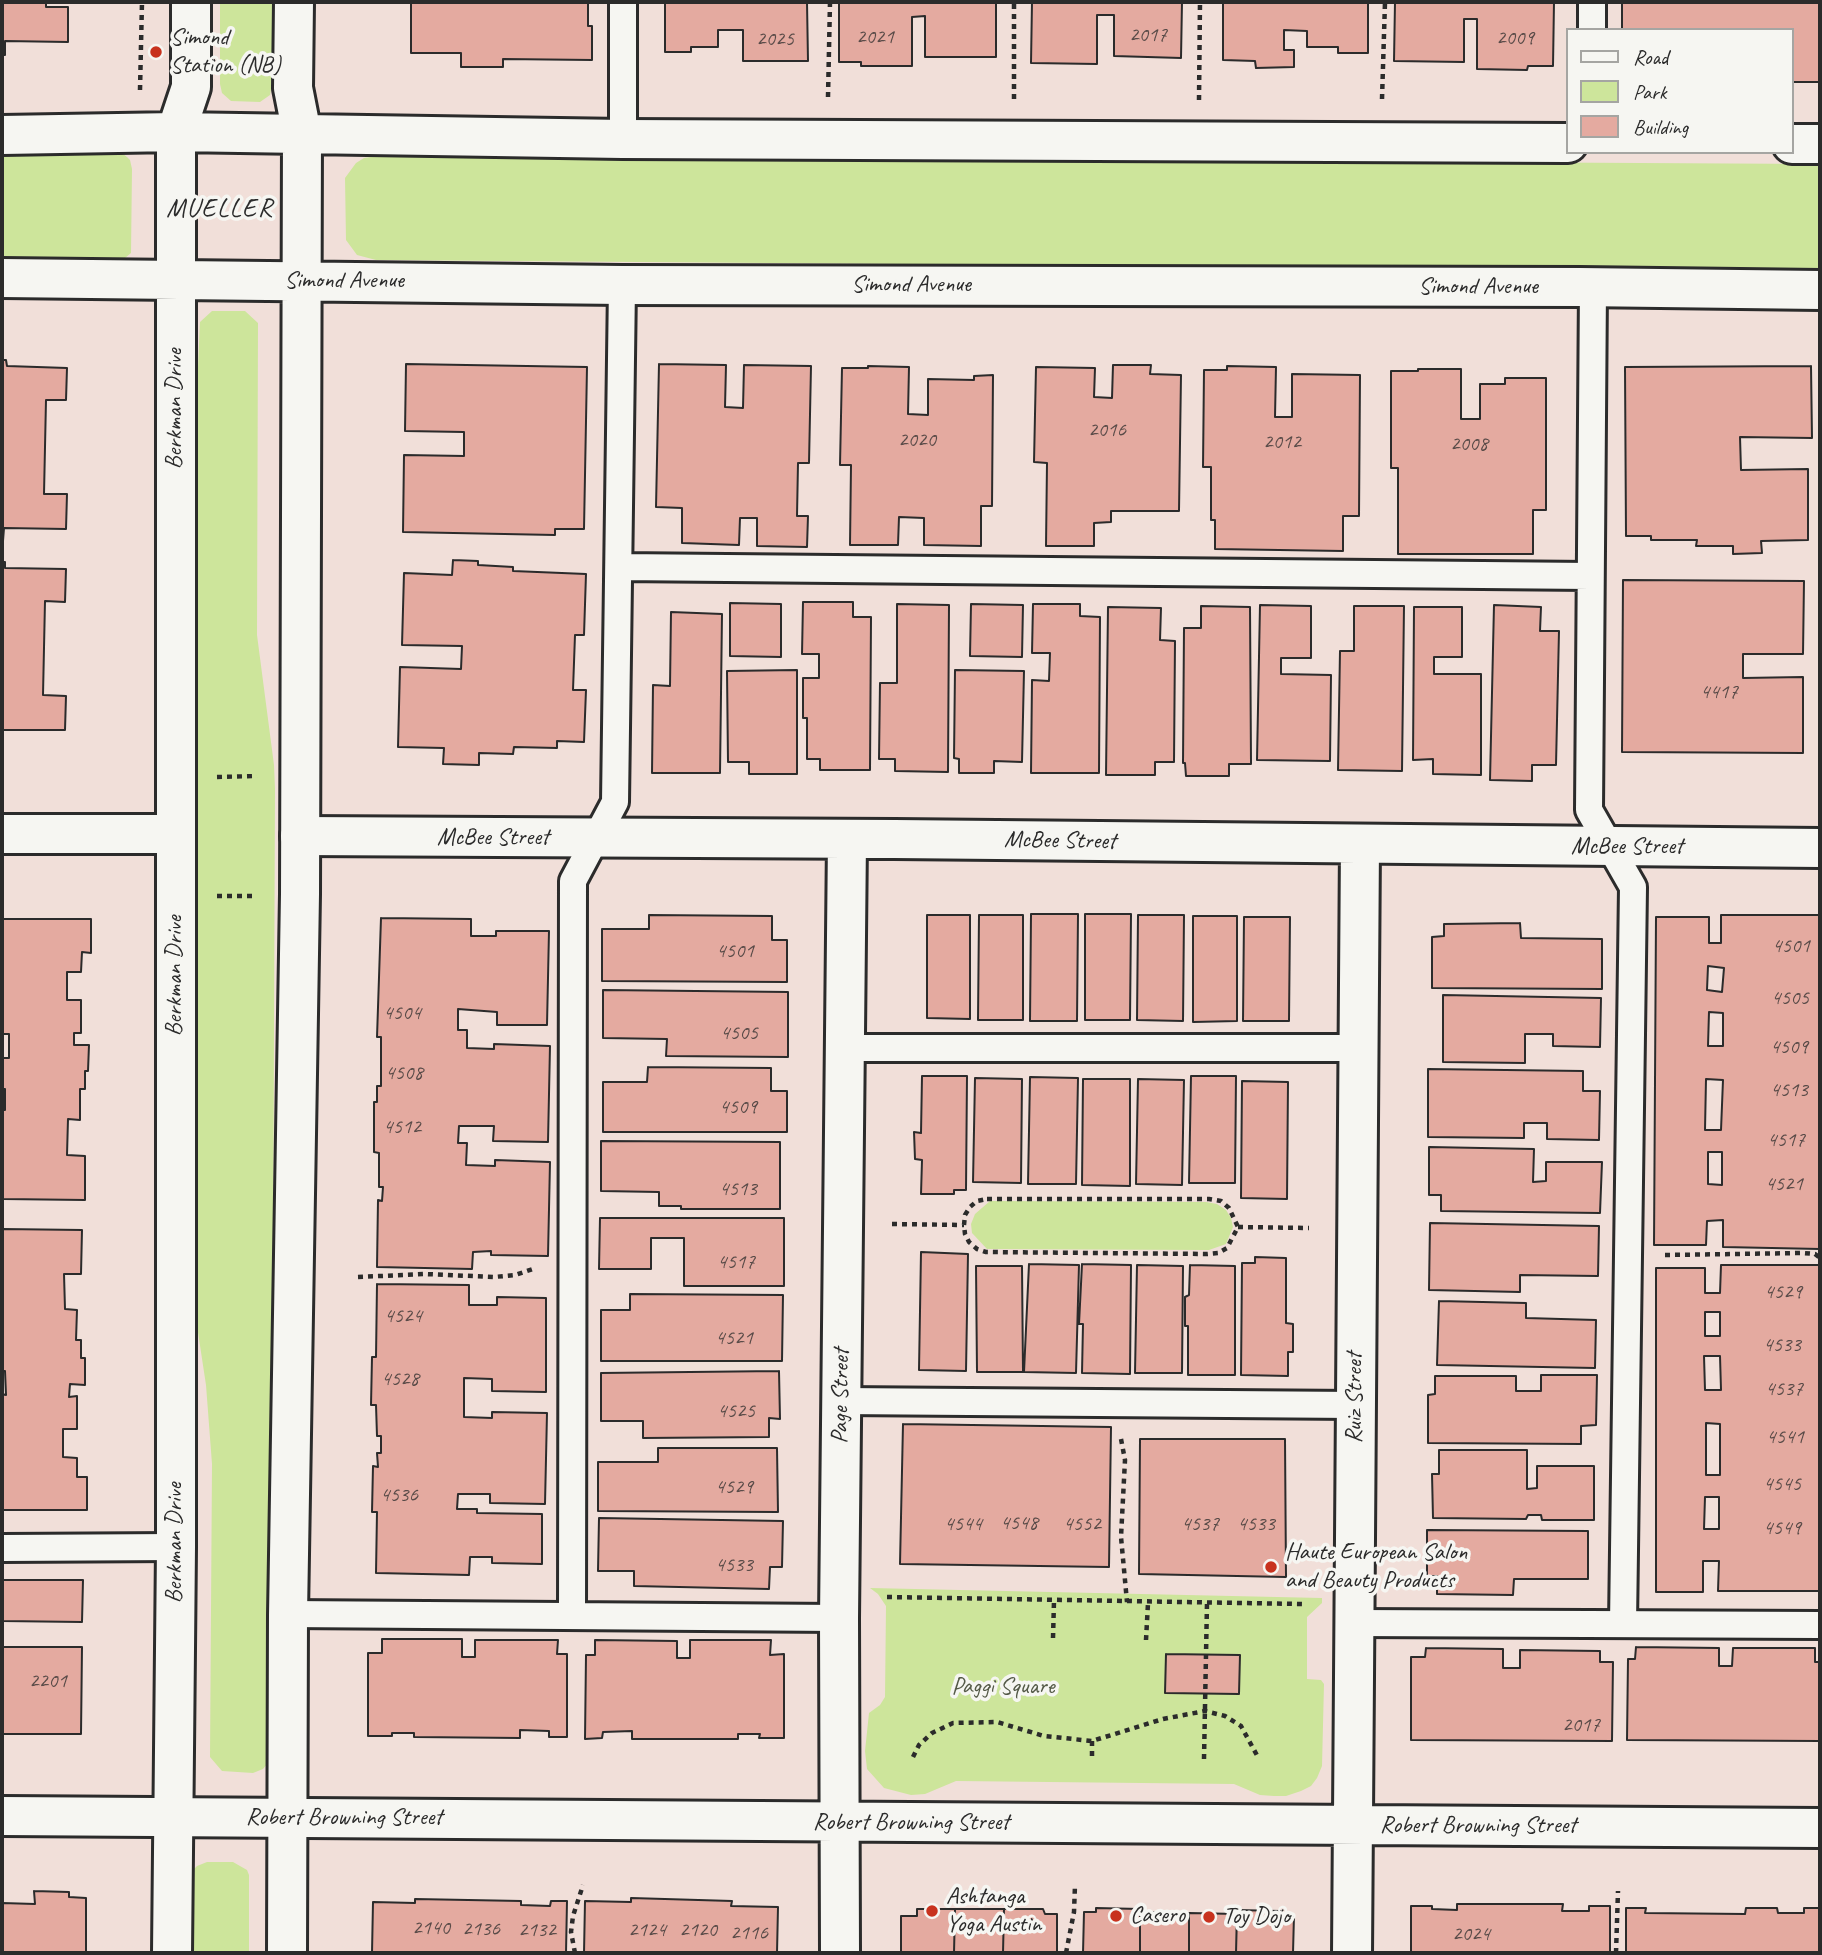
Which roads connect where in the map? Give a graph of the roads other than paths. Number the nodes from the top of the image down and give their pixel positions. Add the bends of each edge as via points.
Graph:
1 (191, 2) edge
2 (294, 2) edge
3 (623, 2) edge
4 (1592, 2) edge
5 (1592, 28) edge
6 (176, 132) junction
7 (302, 134) junction
8 (2, 135) edge
9 (622, 139) junction
10 (1566, 143) edge
11 (1794, 144) edge
12 (1820, 144) edge
13 (2, 278) edge
14 (174, 279) junction
15 (302, 280) junction
16 (622, 285) junction
17 (1592, 287) junction
18 (1820, 290) edge
19 (619, 567) junction
20 (1590, 576) junction
21 (2, 834) edge
22 (174, 834) junction
23 (300, 836) junction
24 (595, 839) junction
25 (847, 839) junction
26 (1360, 844) junction
27 (1610, 847) junction
28 (1820, 848) edge
29 (844, 1048) junction
30 (1358, 1048) junction
31 (841, 1401) junction
32 (1355, 1405) junction
33 (176, 1547) junction
34 (2, 1548) edge
35 (288, 1614) junction
36 (572, 1615) junction
37 (839, 1618) junction
38 (1354, 1623) junction
39 (1623, 1624) junction
40 (1820, 1625) edge
41 (2, 1816) edge
42 (287, 1817) junction
43 (173, 1818) junction
44 (840, 1822) junction
45 (1354, 1826) junction
46 (1820, 1828) edge
47 (172, 1953) edge
48 (287, 1953) edge
49 (840, 1953) edge
50 (1352, 1953) edge

1 - 6 street, Berkman Drive via 191,87
2 - 7 street via 293,88
3 - 9 lane
4 - 5 lane
6 - 7 street
6 - 8 street
6 - 14 street, Berkman Drive
7 - 9 street
7 - 15 street
9 - 10 street
11 - 12 street
13 - 14 street, Simond Avenue
14 - 15 street, Simond Avenue
14 - 22 street, Berkman Drive
15 - 16 street, Simond Avenue
15 - 23 street
16 - 17 street, Simond Avenue
16 - 19 lane
17 - 18 street, Simond Avenue
17 - 20 lane
19 - 20 lane
19 - 24 lane via 615,802
20 - 27 lane via 1589,810
21 - 22 street
22 - 33 street, Berkman Drive
23 - 24 street, McBee Street
23 - 35 street
24 - 25 street, McBee Street
24 - 36 lane via 573,881
25 - 26 street, McBee Street
25 - 29 street, Page Street
26 - 27 street, McBee Street
26 - 30 street, Ruiz Street
27 - 28 street, McBee Street
27 - 39 lane via 1633,887
29 - 30 lane
29 - 31 street, Page Street
30 - 32 street, Ruiz Street
31 - 32 lane
31 - 37 street, Page Street
32 - 38 street, Ruiz Street
33 - 34 lane
33 - 43 street, Berkman Drive
35 - 36 lane
35 - 42 street
36 - 37 lane
37 - 44 street, Page Street
38 - 39 lane
38 - 45 street, Ruiz Street
39 - 40 lane
41 - 43 street, Robert Browning Street
42 - 43 street, Robert Browning Street
42 - 44 street, Robert Browning Street
42 - 48 street
43 - 47 street, Berkman Drive
44 - 45 street, Robert Browning Street
44 - 49 street, Page Street
45 - 46 street, Robert Browning Street
45 - 50 street, Ruiz Street

